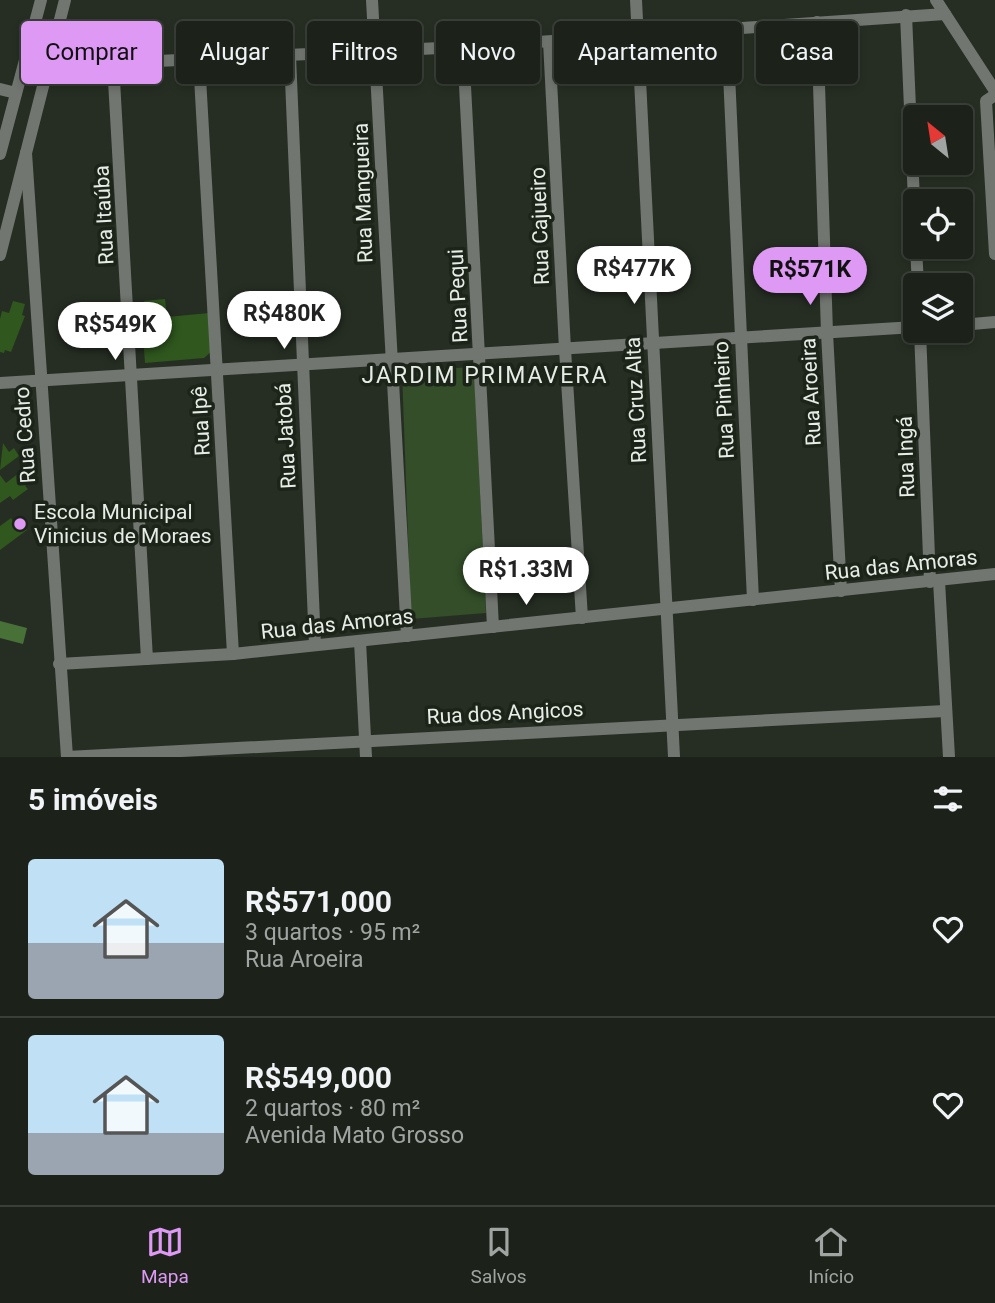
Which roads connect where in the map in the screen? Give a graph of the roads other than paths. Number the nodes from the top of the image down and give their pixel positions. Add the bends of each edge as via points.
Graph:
1 (41, 0) edge
2 (65, 0) edge
3 (372, 0) edge
4 (636, 0) edge
5 (936, 0) edge
6 (945, 14) junction
7 (906, 15) junction
8 (60, 21) edge
9 (374, 21) edge
10 (637, 21) edge
11 (830, 21) edge
12 (549, 42) junction
13 (554, 42) edge
14 (540, 43) edge
15 (43, 84) edge
16 (114, 84) edge
17 (200, 84) edge
18 (291, 84) edge
19 (377, 84) edge
20 (465, 84) edge
21 (640, 84) edge
22 (729, 84) edge
23 (819, 84) edge
24 (0, 89) edge
25 (993, 89) edge
26 (16, 93) junction
27 (26, 153) junction
28 (0, 154) edge
29 (913, 189) edge
30 (995, 254) edge
31 (0, 255) edge
32 (995, 323) edge
33 (973, 324) edge
34 (903, 328) edge
35 (827, 333) junction
36 (740, 338) junction
37 (653, 343) junction
38 (921, 343) edge
39 (565, 349) junction
40 (480, 354) junction
41 (389, 359) junction
42 (302, 365) junction
43 (218, 370) junction
44 (133, 375) junction
45 (41, 380) junction
46 (0, 383) edge
47 (995, 574) edge
48 (935, 581) junction
49 (841, 591) junction
50 (753, 600) junction
51 (666, 609) junction
52 (583, 618) junction
53 (493, 627) junction
54 (407, 636) junction
55 (360, 641) junction
56 (315, 646) junction
57 (233, 654) junction
58 (147, 659) junction
59 (59, 664) junction
60 (945, 711) junction
61 (673, 723) junction
62 (365, 741) junction
63 (67, 757) edge
64 (366, 757) edge
65 (674, 757) edge
66 (949, 757) edge

1 - 26 street
2 - 8 street
3 - 9 street, Rua Mangueira
4 - 10 street, Rua Cruz Alta
5 - 6 street
6 - 7 street
6 - 25 street
7 - 11 street
7 - 29 street
12 - 13 street
12 - 14 street
12 - 39 street, Rua Cajueiro
15 - 27 street
16 - 44 street, Rua Itaúba
17 - 43 street, Rua Ipê
18 - 42 street, Rua Jatobá
19 - 41 street, Rua Mangueira
20 - 40 street, Rua Pequi
21 - 37 street, Rua Cruz Alta
22 - 36 street, Rua Pinheiro
23 - 35 street, Rua Aroeira
24 - 26 street
25 - 30 street via 986,101
26 - 28 street
27 - 31 street
27 - 45 street, Rua Cedro
32 - 33 street
34 - 35 street
35 - 36 street
35 - 49 street, Rua Aroeira
36 - 37 street
36 - 50 street, Rua Pinheiro
37 - 39 street
37 - 51 street, Rua Cruz Alta
38 - 48 street, Rua Ingá
39 - 40 street
39 - 52 street, Rua Cajueiro
40 - 41 street
40 - 53 street, Rua Pequi
41 - 42 street
41 - 54 street, Rua Mangueira
42 - 43 street
42 - 56 street, Rua Jatobá
43 - 44 street
43 - 57 street, Rua Ipê
44 - 45 street
44 - 58 street, Rua Itaúba
45 - 46 street
45 - 59 street, Rua Cedro
47 - 48 street, Rua das Amoras
48 - 49 street, Rua das Amoras
48 - 60 street, Rua Ingá
49 - 50 street, Rua das Amoras
50 - 51 street, Rua das Amoras
51 - 52 street, Rua das Amoras
51 - 61 street, Rua Cruz Alta
52 - 53 street, Rua das Amoras
53 - 54 street, Rua das Amoras
54 - 55 street, Rua das Amoras
55 - 56 street, Rua das Amoras
55 - 62 street
56 - 57 street, Rua das Amoras
57 - 58 street, Rua das Amoras
58 - 59 street, Rua das Amoras
59 - 63 street, Rua Cedro
60 - 61 street, Rua dos Angicos
60 - 66 street, Rua Ingá
61 - 62 street, Rua dos Angicos
61 - 65 street, Rua Cruz Alta
62 - 63 street, Rua dos Angicos
62 - 64 street

